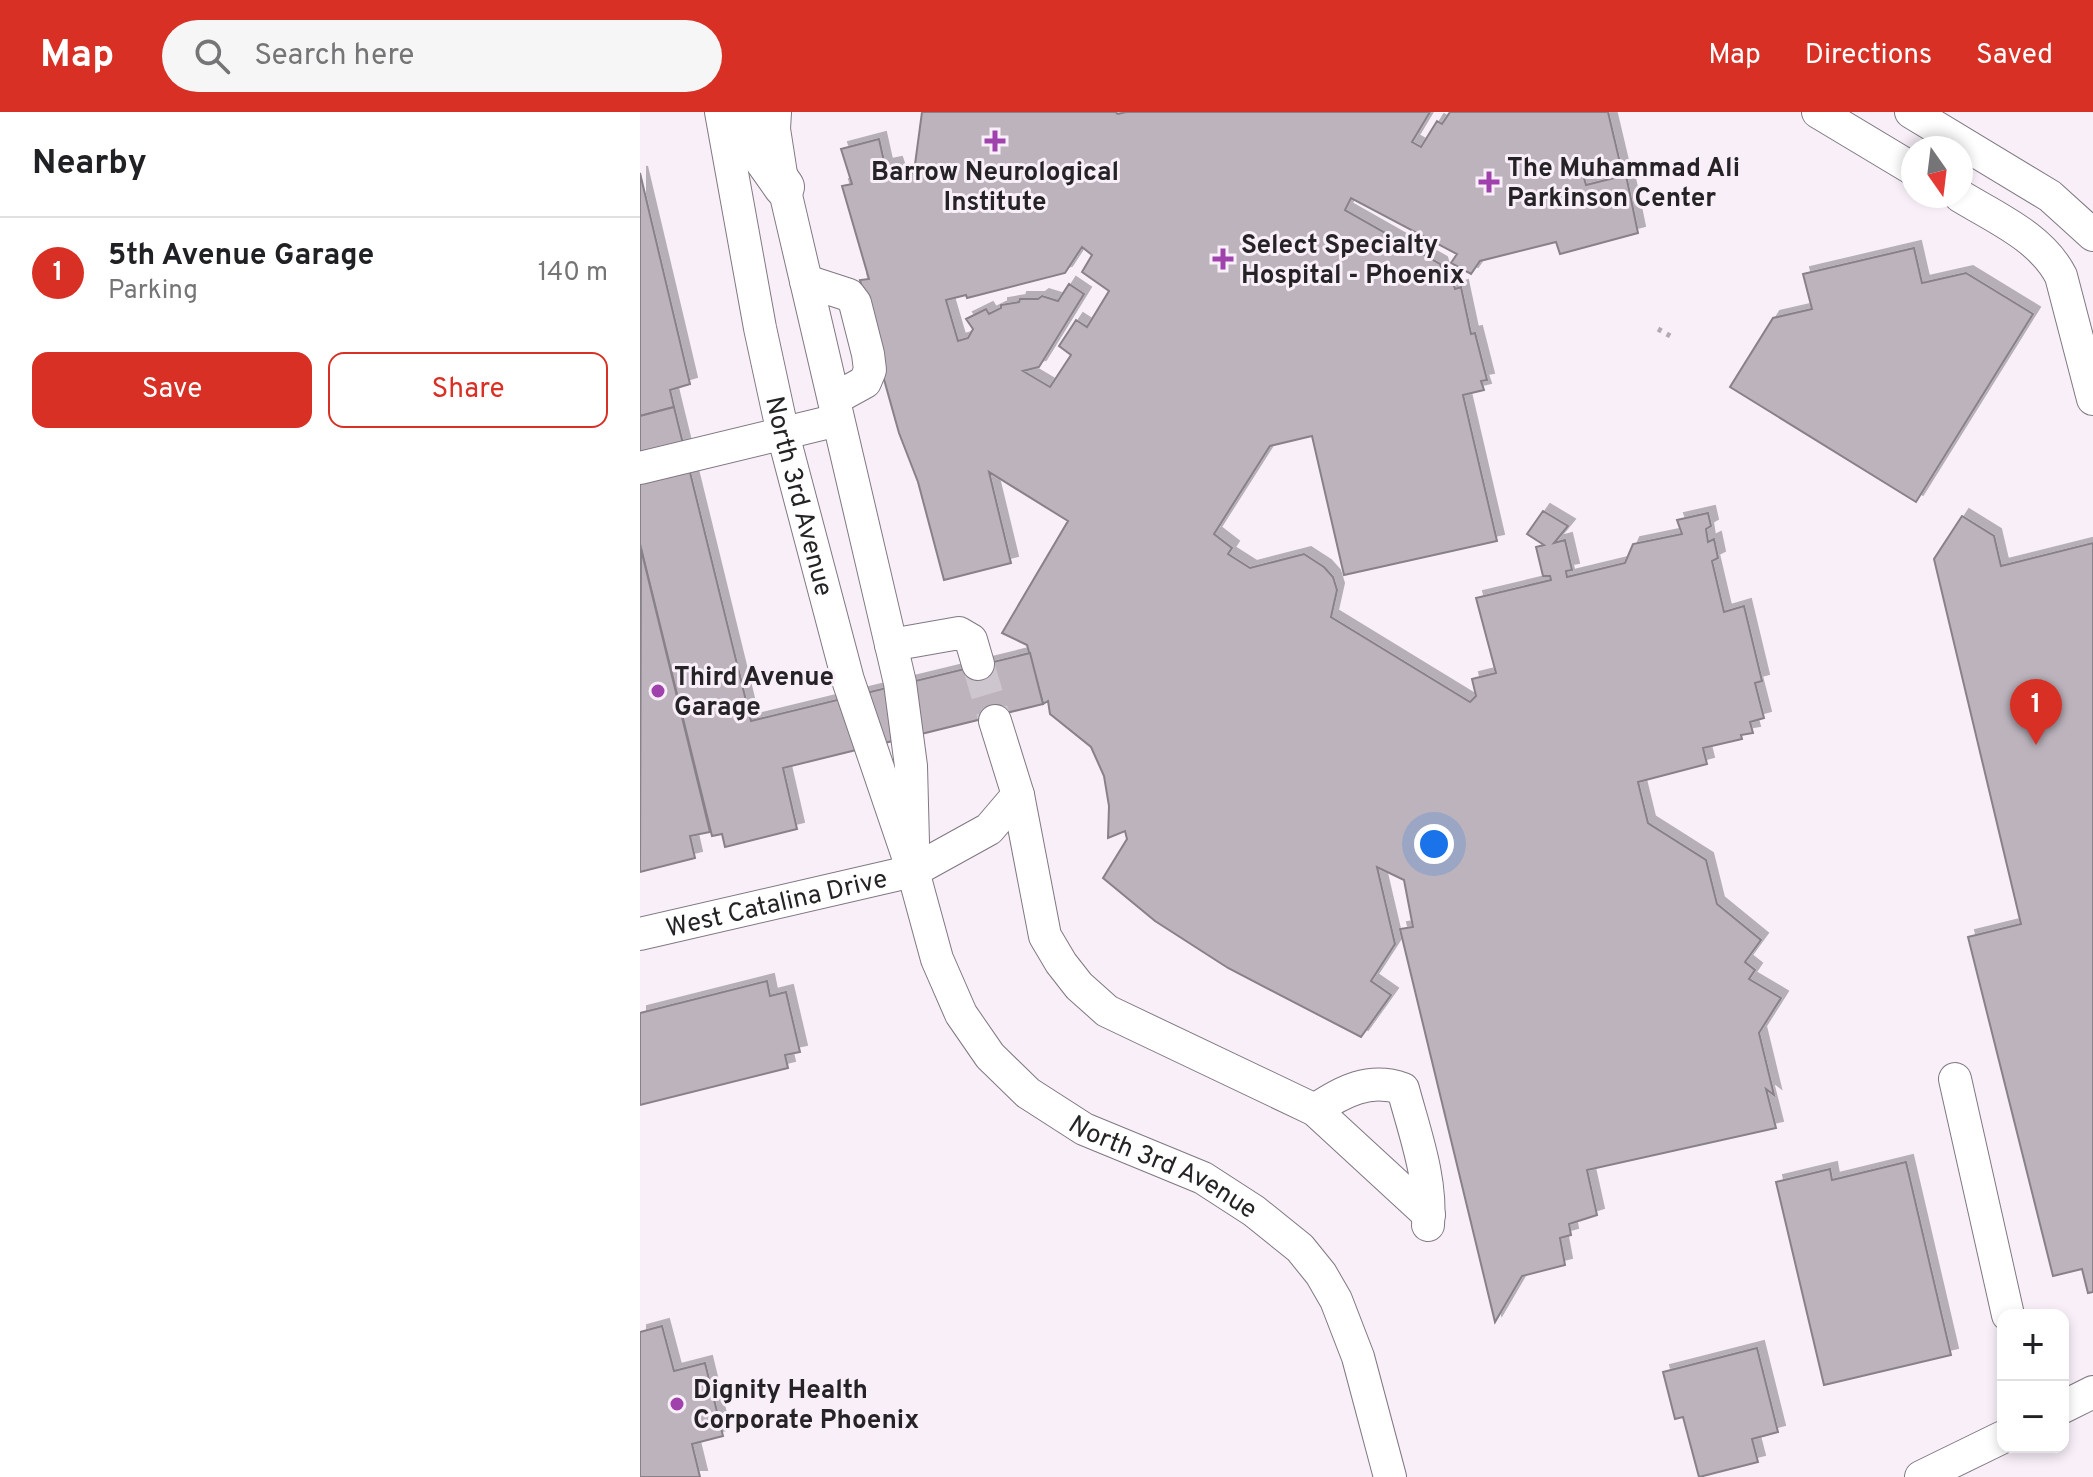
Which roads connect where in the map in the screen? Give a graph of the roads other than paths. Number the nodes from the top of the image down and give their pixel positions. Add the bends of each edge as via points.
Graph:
1 (721, 112) edge
2 (747, 112) edge
3 (775, 112) edge
4 (1818, 112) edge
5 (1911, 112) edge
6 (1938, 136) edge
7 (1901, 162) edge
8 (1973, 165) edge
9 (784, 187) junction
10 (1973, 204) edge
11 (2093, 235) edge
12 (806, 281) junction
13 (2093, 399) edge
14 (836, 410) junction
15 (783, 434) junction
16 (640, 468) edge
17 (891, 645) junction
18 (978, 664) tunnel mouth
19 (995, 721) tunnel mouth
20 (1018, 795) junction
21 (913, 871) junction
22 (640, 934) edge
23 (1955, 1079) dead end
24 (1315, 1110) junction
25 (2007, 1309) edge
26 (2093, 1392) edge
27 (2069, 1404) edge
28 (1997, 1440) edge
29 (1390, 1477) edge
30 (1921, 1477) edge

1 - 15 street, North 3rd Avenue
2 - 9 main road via 755,146
3 - 9 street, North 3rd Avenue
4 - 7 street
5 - 6 street
8 - 11 street via 2050,196
9 - 12 street, North 3rd Avenue
10 - 13 street via 2039,245 2053,260
12 - 14 street, North 3rd Avenue
12 - 14 street via 849,295 868,354 865,382
14 - 15 street
14 - 17 street, North 3rd Avenue
15 - 16 street
15 - 21 street, North 3rd Avenue via 848,680
17 - 18 street via 959,633 971,640
17 - 21 street, North 3rd Avenue via 911,766
19 - 20 street
20 - 21 street, West Catalina Drive via 989,829
20 - 24 street via 1045,936 1079,986 1107,1011
21 - 22 street, West Catalina Drive
21 - 29 street, North 3rd Avenue via 937,959 961,1014 990,1056 1028,1093 1084,1129 1203,1178 1254,1211 1300,1248 1321,1274 1358,1357
23 - 25 street
24 - 24 street via 1341,1092 1385,1083 1403,1089 1426,1176 1428,1224
26 - 27 street
28 - 30 street

